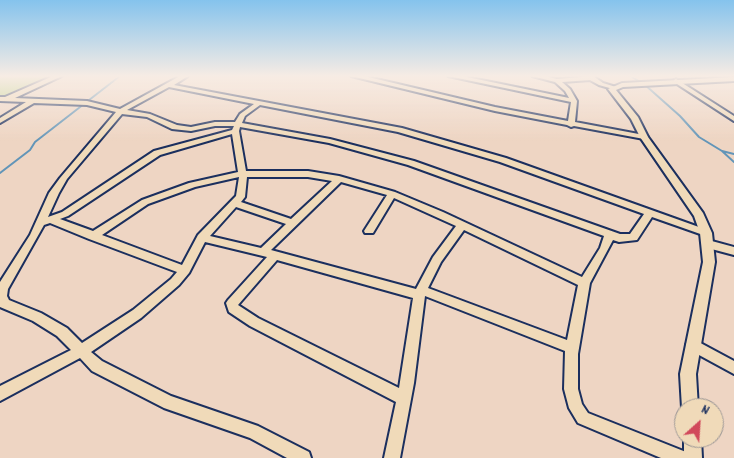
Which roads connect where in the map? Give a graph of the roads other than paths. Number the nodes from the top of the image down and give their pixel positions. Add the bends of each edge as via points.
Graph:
1 (146, 97) edge
2 (230, 97) edge
3 (449, 97) edge
4 (556, 97) edge
5 (572, 97) edge
6 (618, 97) edge
7 (702, 97) edge
8 (3, 99) edge
9 (574, 101) junction
10 (31, 102) junction
11 (259, 103) junction
12 (122, 111) junction
13 (723, 111) junction
14 (734, 112) edge
15 (734, 119) edge
16 (0, 121) edge
17 (571, 125) junction
18 (236, 128) junction
19 (644, 137) junction
20 (242, 174) junction
21 (339, 179) junction
22 (392, 194) junction
23 (235, 203) junction
24 (649, 214) junction
25 (47, 222) junction
26 (293, 223) junction
27 (462, 225) junction
28 (369, 231) dead end
29 (610, 235) junction
30 (93, 236) junction
31 (202, 238) junction
32 (707, 239) junction
33 (734, 251) edge
34 (269, 254) junction
35 (185, 270) junction
36 (584, 283) junction
37 (420, 293) junction
38 (693, 345) junction
39 (571, 347) junction
40 (83, 350) junction
41 (734, 368) edge
42 (0, 394) edge
43 (403, 398) junction
44 (689, 398) edge
45 (303, 458) edge
46 (392, 458) edge
47 (680, 458) edge

1 - 12 street
2 - 11 street
3 - 17 street
4 - 9 street
5 - 9 street
6 - 19 street
7 - 13 street
8 - 10 street
9 - 17 street
10 - 12 street via 84,103
10 - 16 street
11 - 18 street via 242,115
11 - 24 street via 378,124 462,147
12 - 18 street via 148,115 175,127 216,124
12 - 25 street via 64,178 54,193
13 - 14 street
13 - 15 street
17 - 19 street
18 - 20 street
18 - 25 street via 157,153
18 - 29 street via 338,143 411,162
19 - 32 street via 699,216
20 - 21 street via 282,173
20 - 23 street via 242,190
20 - 30 street via 192,185 145,202
21 - 22 street
21 - 26 street
22 - 27 street
22 - 28 street
23 - 26 street
23 - 31 street
24 - 29 street via 633,237
24 - 32 street
25 - 30 street
25 - 40 street via 2,289 1,296 4,303 62,332
26 - 34 street
27 - 36 street
27 - 37 street via 437,260
29 - 36 street
30 - 35 street
31 - 34 street
31 - 35 street
32 - 33 street
32 - 38 street via 709,262
34 - 37 street
34 - 43 street via 232,303 233,308 254,322
35 - 40 street via 159,297
36 - 39 street
37 - 39 street
37 - 43 street
38 - 41 street
38 - 44 street via 688,374
39 - 47 street via 571,389 576,408 584,418
40 - 42 street
40 - 45 street via 97,366 169,403 253,431
43 - 46 street

